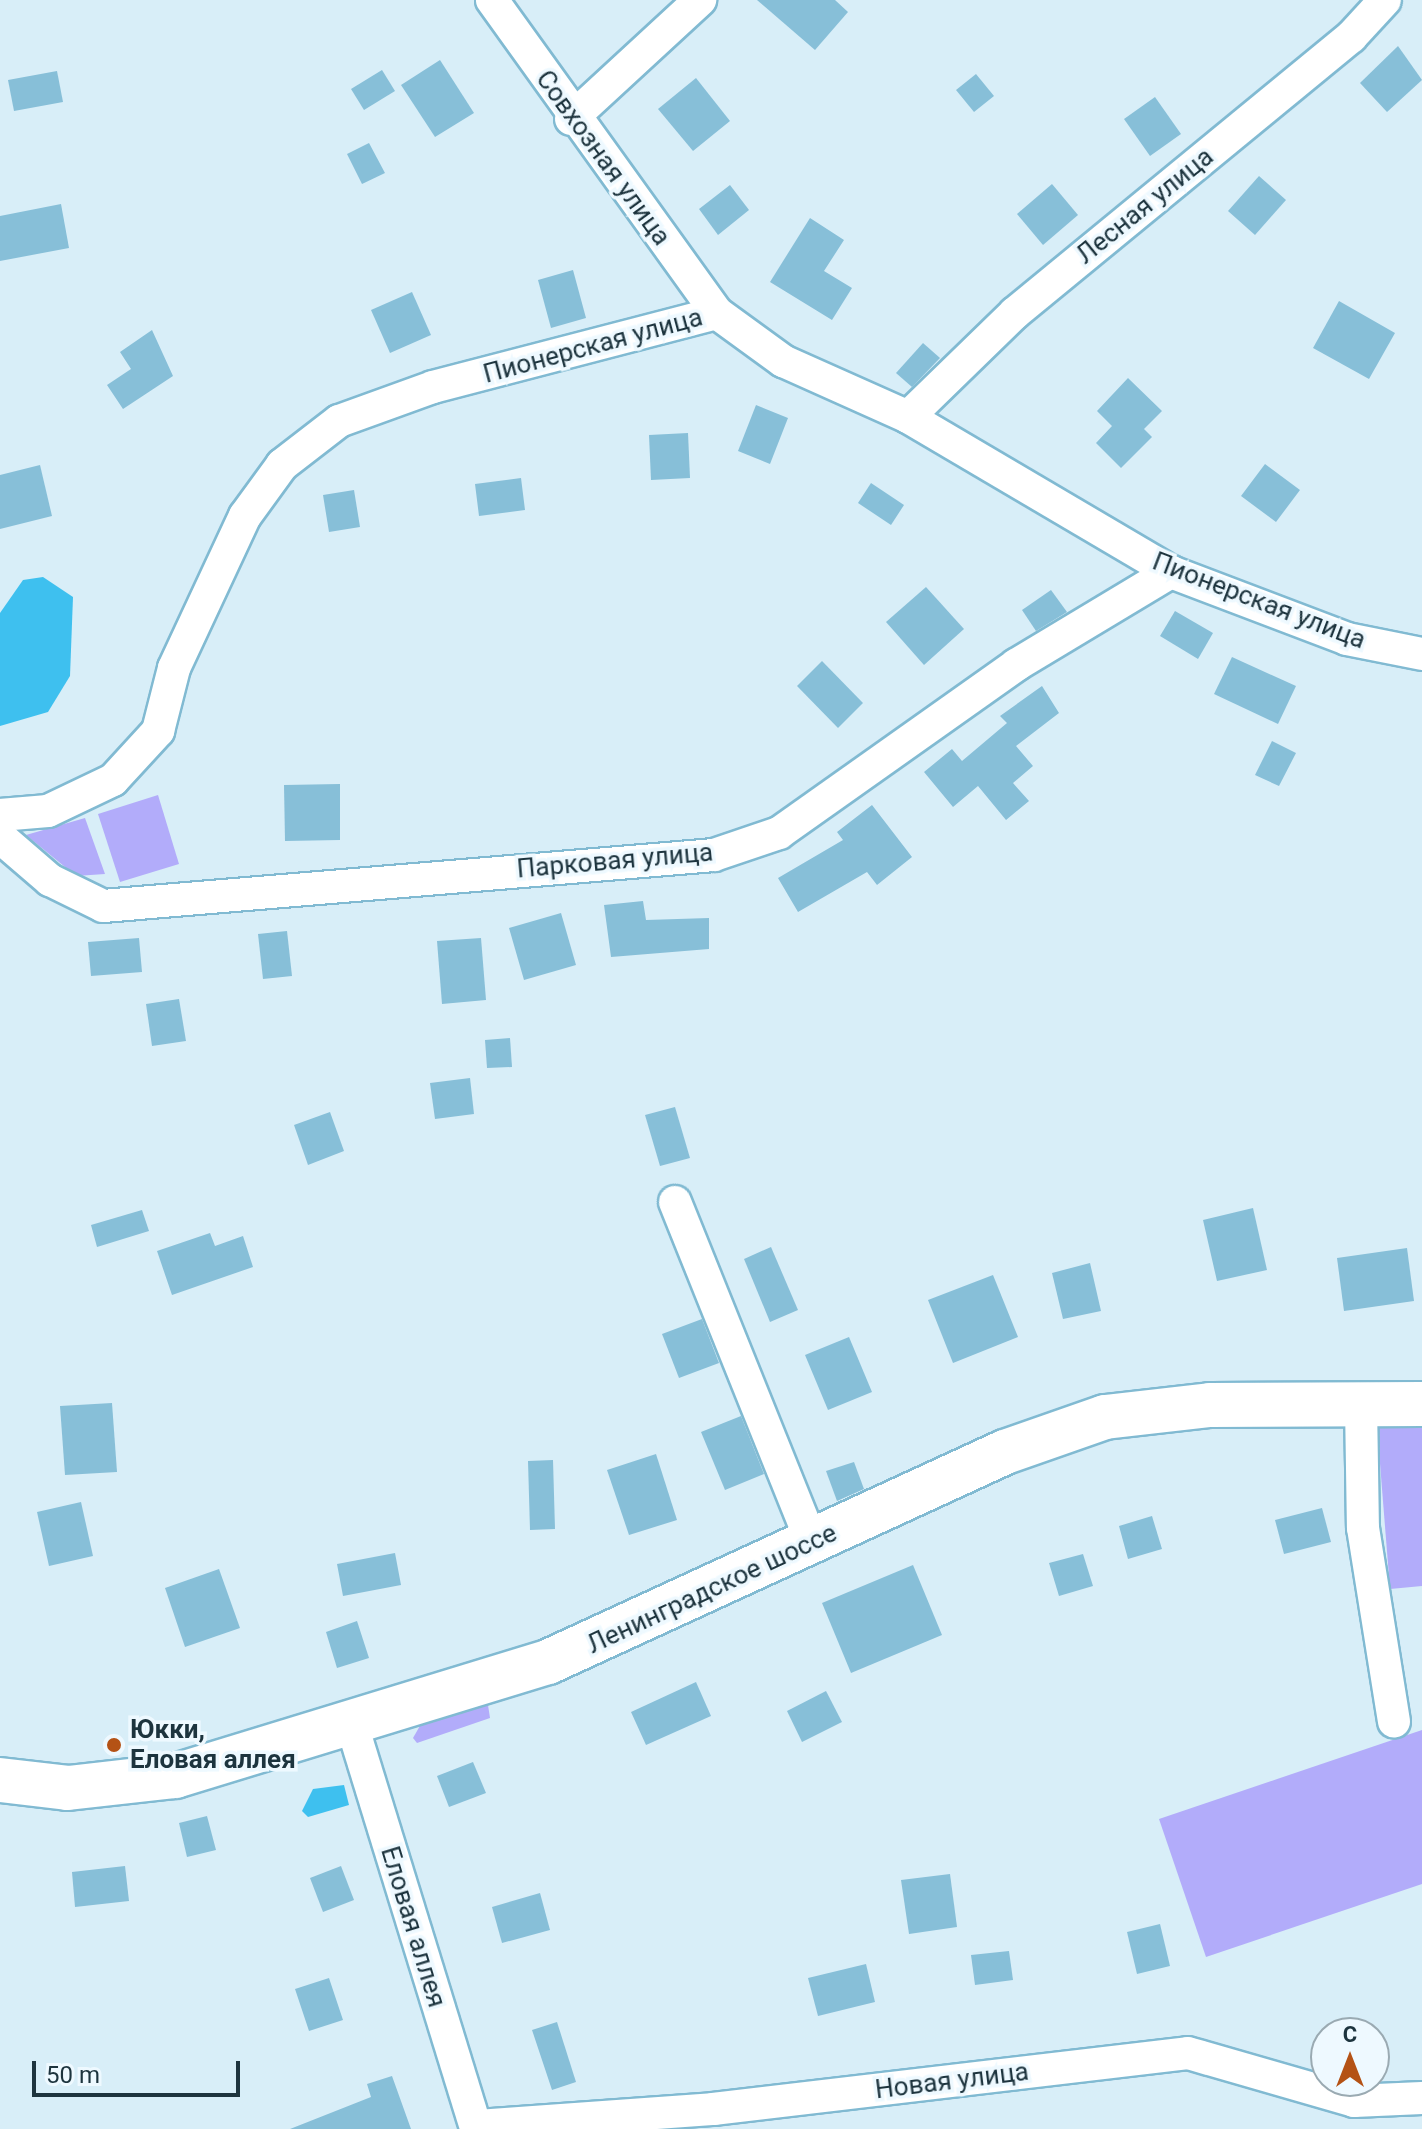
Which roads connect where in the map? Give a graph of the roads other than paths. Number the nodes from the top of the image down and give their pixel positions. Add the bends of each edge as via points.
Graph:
1 (492, 0) edge
2 (700, 0) edge
3 (1385, 0) edge
4 (571, 119) junction
5 (717, 313) junction
6 (908, 417) junction
7 (1171, 572) junction
8 (1422, 654) edge
9 (0, 815) edge
10 (0, 837) edge
11 (675, 1202) dead end
12 (1361, 1404) junction
13 (1422, 1404) edge
14 (812, 1543) junction
15 (1394, 1722) dead end
16 (352, 1725) junction
17 (0, 1780) edge
18 (1422, 2098) edge
19 (476, 2128) edge

1 - 4 street, Совхозная улица
2 - 4 street
3 - 6 street, Лесная улица via 1351,37 1015,313
4 - 5 street, Совхозная улица
5 - 6 street, Пионерская улица via 783,361
5 - 9 street, Пионерская улица via 433,387 339,421 282,465 245,516 174,668 158,731 113,780 48,811
6 - 7 street, Пионерская улица
7 - 8 street, Пионерская улица via 1347,639
7 - 10 street, Парковая улица via 1016,665 779,833 714,855 103,906 50,880
11 - 14 street
12 - 13 main road, Ленинградское шоссе
12 - 14 main road, Ленинградское шоссе via 1210,1405 1105,1417 1005,1452
12 - 15 street via 1363,1528
14 - 16 main road, Ленинградское шоссе via 560,1657
16 - 17 main road, Ленинградское шоссе via 233,1761 117,1785
16 - 19 street, Еловая аллея
18 - 19 street, Новая улица via 1354,2101 1188,2053 713,2109

